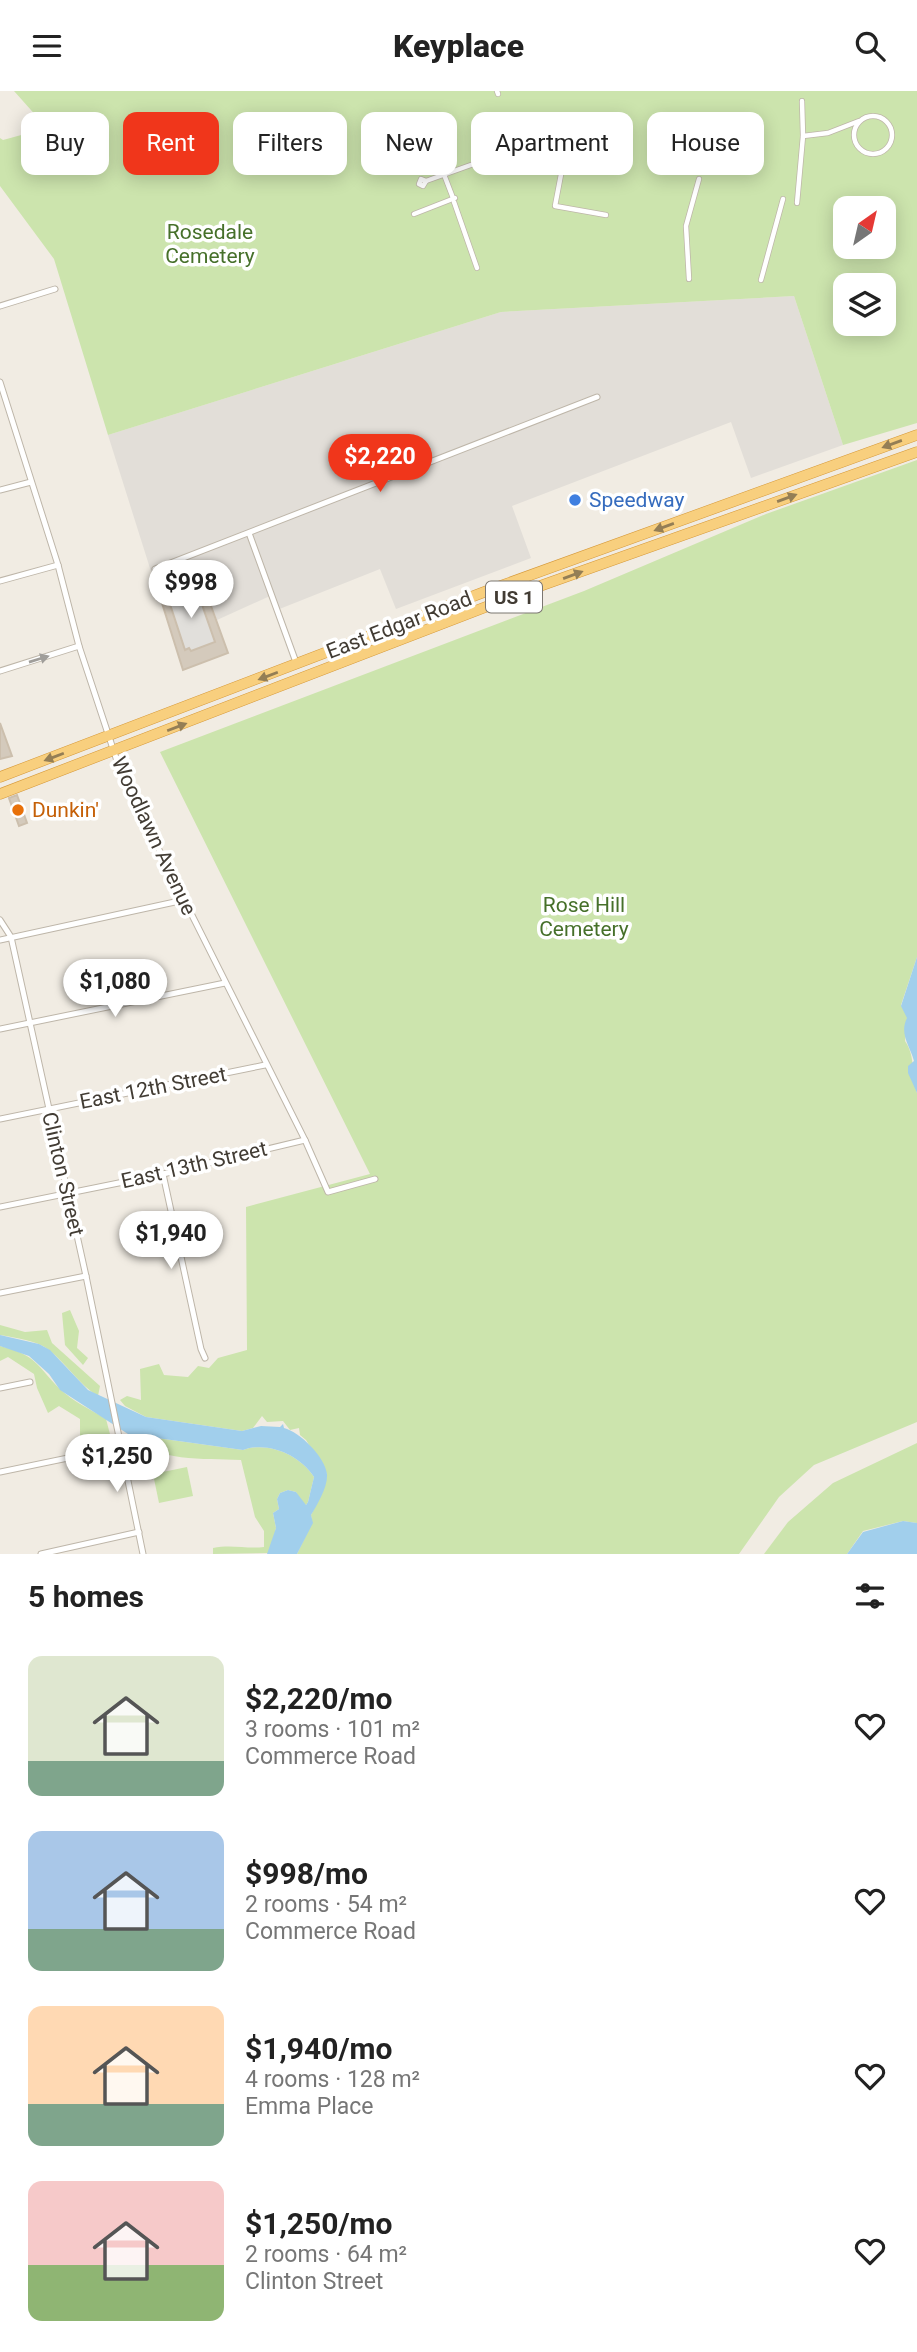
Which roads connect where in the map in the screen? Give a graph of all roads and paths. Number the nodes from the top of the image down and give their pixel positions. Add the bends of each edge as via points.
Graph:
1 (803, 101) dead end
2 (859, 121) junction
3 (803, 136) junction
4 (444, 175) joint
5 (561, 175) edge
6 (699, 179) dead end
7 (426, 181) dead end
8 (783, 199) dead end
9 (453, 200) junction
10 (797, 203) dead end
11 (414, 214) dead end
12 (606, 215) dead end
13 (477, 268) dead end
14 (689, 279) dead end
15 (761, 280) dead end
16 (55, 289) dead end
17 (0, 306) edge
18 (0, 382) edge
19 (2, 397) edge
20 (597, 397) dead end
21 (917, 435) edge
22 (917, 452) edge
23 (31, 482) junction
24 (0, 491) edge
25 (249, 533) junction
26 (58, 565) junction
27 (155, 569) dead end
28 (0, 581) edge
29 (79, 646) junction
30 (297, 665) junction
31 (0, 671) edge
32 (109, 736) junction
33 (114, 751) junction
34 (0, 777) edge
35 (0, 794) edge
36 (184, 900) junction
37 (0, 920) edge
38 (11, 937) junction
39 (0, 940) edge
40 (225, 983) junction
41 (30, 1023) junction
42 (0, 1029) edge
43 (265, 1065) junction
44 (48, 1109) junction
45 (0, 1119) edge
46 (304, 1140) junction
47 (163, 1174) junction
48 (375, 1179) dead end
49 (66, 1193) junction
50 (0, 1207) edge
51 (86, 1276) junction
52 (0, 1293) edge
53 (205, 1357) dead end
54 (30, 1382) dead end
55 (0, 1388) edge
56 (121, 1447) junction
57 (0, 1472) edge
58 (139, 1532) junction
59 (41, 1554) edge
60 (143, 1554) edge

1 - 3 street
2 - 2 street via 853,134 859,148 872,154 886,149 892,135 887,121 873,115
2 - 3 street via 828,133
3 - 10 street
4 - 7 street
4 - 9 street
5 - 12 street via 555,206
6 - 14 street via 686,226
8 - 15 street
9 - 11 street
9 - 13 street
16 - 17 street
18 - 19 street, Woodlawn Avenue
19 - 23 street, Woodlawn Avenue
20 - 25 street
21 -> 30 highway, East Edgar Road / US 1
33 -> 22 highway, East Edgar Road / US 1 via 540,586
23 - 24 street
23 - 26 street, Woodlawn Avenue
25 - 27 street
25 - 30 street
26 - 28 street
26 - 29 street, Woodlawn Avenue
31 -> 29 street
29 - 32 street, Woodlawn Avenue
30 -> 32 highway, East Edgar Road / US 1
32 - 33 street, Woodlawn Avenue
32 -> 34 highway, East Edgar Road / US 1
33 - 35 highway, East Edgar Road / US 1
33 - 36 street, Woodlawn Avenue
36 - 38 street
36 - 40 street, Woodlawn Avenue
37 - 38 street, Clinton Street
38 - 39 street
38 - 41 street, Clinton Street
40 - 41 street
40 - 43 street, Woodlawn Avenue
41 - 42 street
41 - 44 street, Clinton Street
43 - 44 street, East 12th Street
43 - 46 street, Woodlawn Avenue
44 - 45 street, East 12th Street
44 - 49 street, Clinton Street
46 - 47 street, East 13th Street
46 - 48 street, Woodlawn Avenue via 328,1192
47 - 49 street, East 13th Street
47 - 53 street
49 - 50 street, East 13th Street
49 - 51 street, Clinton Street
51 - 52 street
51 - 56 street, Clinton Street
54 - 55 street
56 - 57 street
56 - 58 street, Clinton Street
58 - 59 street
58 - 60 street, Clinton Street

